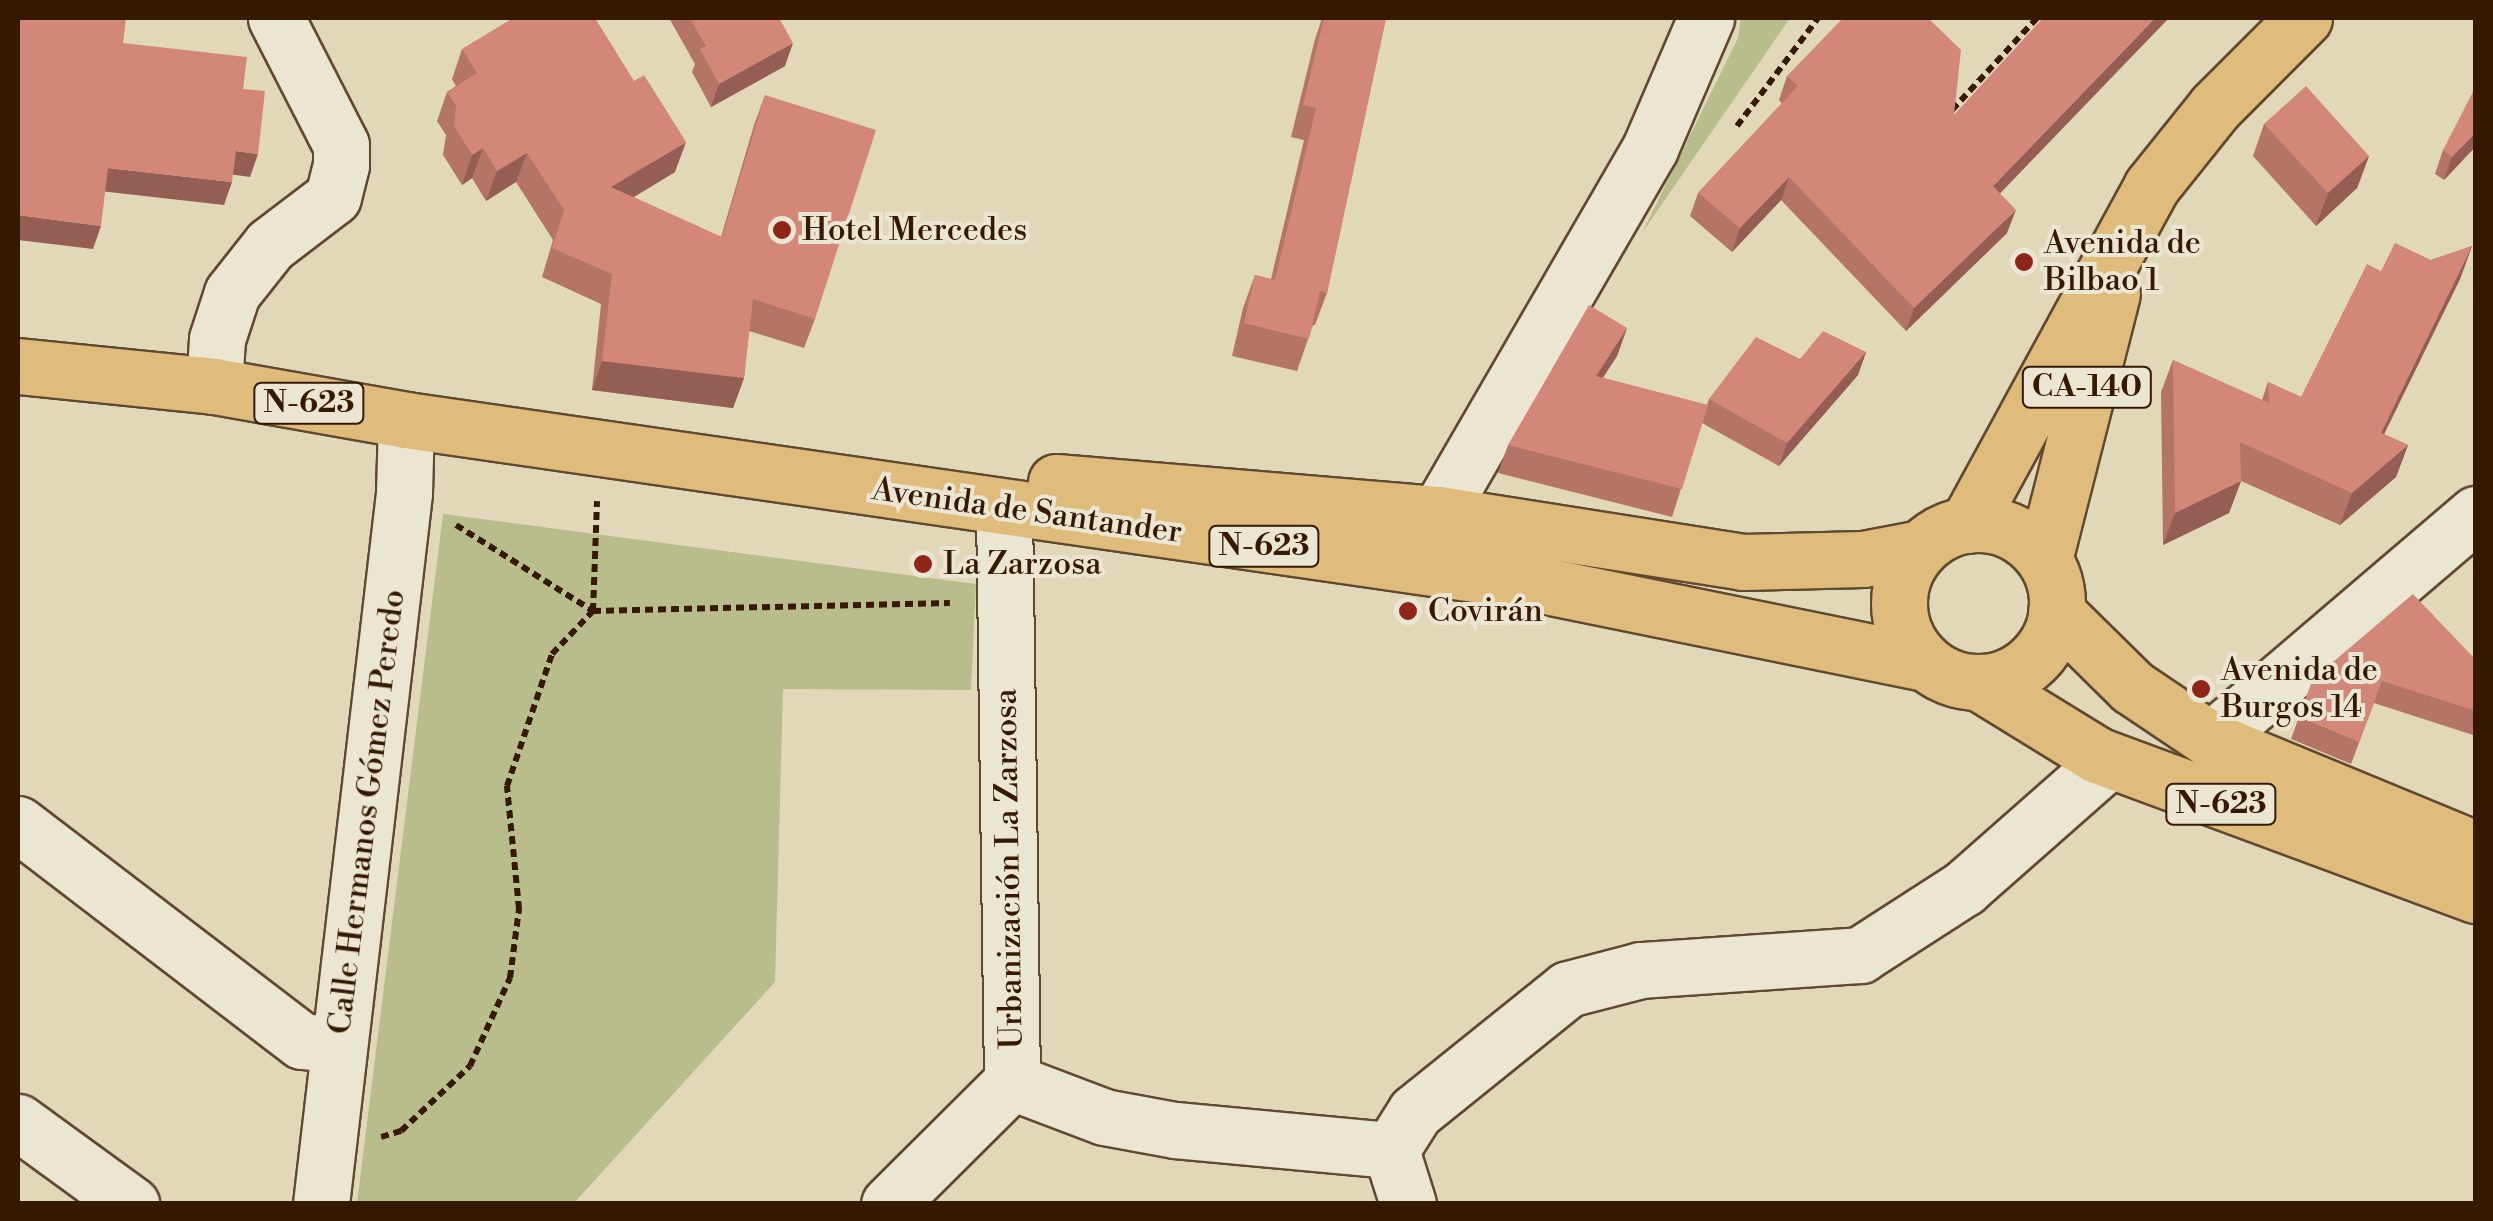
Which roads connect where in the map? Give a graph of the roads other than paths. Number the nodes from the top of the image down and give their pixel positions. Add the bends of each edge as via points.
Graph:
1 (276, 18) edge
2 (1706, 18) edge
3 (2304, 18) edge
4 (2132, 219) junction
5 (18, 366) edge
6 (214, 386) junction
7 (406, 420) junction
8 (600, 449) junction
9 (1004, 508) junction
10 (1438, 514) junction
11 (2476, 514) edge
12 (1944, 536) junction
13 (2045, 556) junction
14 (2056, 612) junction
15 (1925, 663) junction
16 (1980, 683) junction
17 (2211, 740) junction
18 (2110, 760) junction
19 (18, 824) edge
20 (2476, 849) edge
21 (2476, 895) edge
22 (339, 1044) junction
23 (1012, 1082) junction
24 (18, 1122) edge
25 (1391, 1150) junction
26 (324, 1178) edge
27 (131, 1204) edge
28 (889, 1204) edge
29 (1408, 1204) edge

1 - 6 street via 340,145 341,165 333,198 270,245 232,293 217,339
2 - 10 street via 1650,148
3 - 4 main road, CA-140 via 2215,107
4 - 12 main road, CA-140
4 - 13 main road, CA-140
5 - 6 main road, Avenida de Santander / N-623
6 - 7 main road, Avenida de Santander / N-623
7 - 8 main road, Avenida de Santander / N-623
7 - 22 street, Calle Hermanos Gómez Peredo via 404,493
8 - 9 main road, Avenida de Santander / N-623
8 - 10 main road, Avenida de Santander / N-623
9 - 15 main road, Avenida de Santander / N-623 via 1592,593
9 - 23 street, Urbanización La Zarzosa
10 - 12 main road, Avenida de Santander / N-623 via 1743,562 1862,559
11 - 17 street
12 - 13 main road, N-623 via 2004,528
12 - 15 main road via 1903,575 1898,602 1903,628
13 - 14 main road via 2057,590
14 - 16 main road via 2049,640 2032,662 2012,676
14 - 17 main road, N-623 via 2132,687
15 - 16 main road, N-623 via 1952,679
16 - 18 main road, N-623 via 2038,724
17 - 20 main road, N-623
18 - 21 main road, N-623
18 - 25 street via 1964,888 1860,955 1641,970 1568,989 1415,1112
19 - 22 street via 302,1041
22 - 26 street, Calle Hermanos Gómez Peredo
23 - 25 street, Urbanización La Zarzosa via 1104,1117 1175,1130
23 - 28 street
24 - 27 street
25 - 29 street

